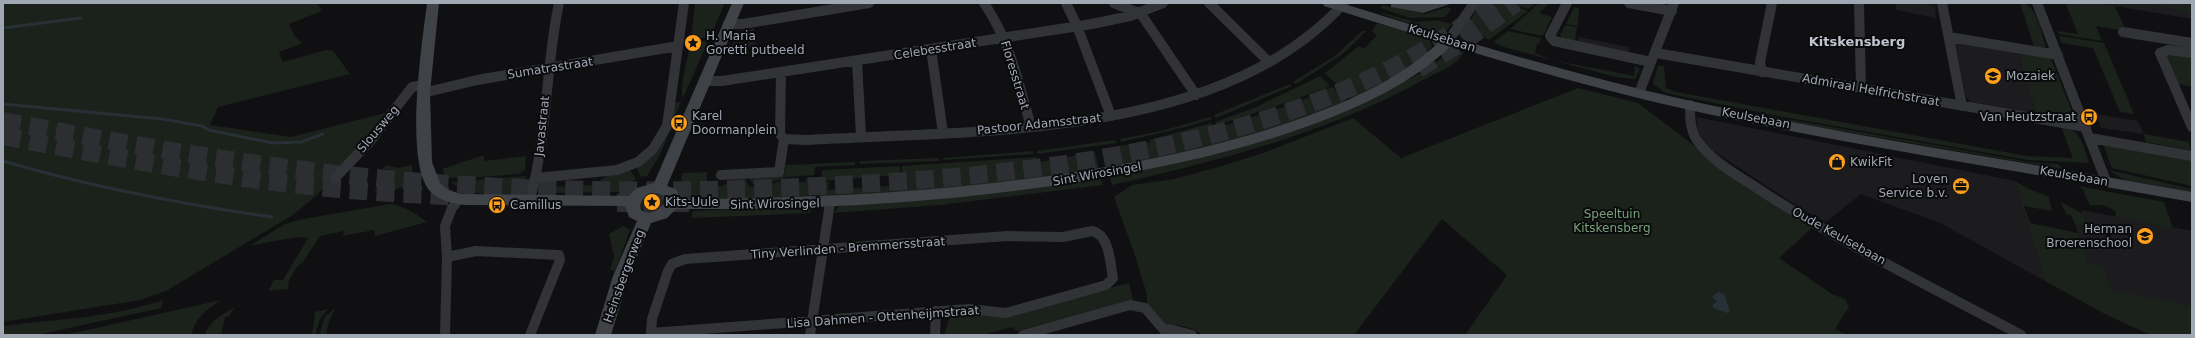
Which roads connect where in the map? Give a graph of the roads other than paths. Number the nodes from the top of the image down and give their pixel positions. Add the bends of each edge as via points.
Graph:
1 (433, 3) edge
2 (559, 3) edge
3 (684, 3) edge
4 (738, 3) edge
5 (869, 3) edge
6 (984, 3) edge
7 (1066, 3) edge
8 (1114, 3) edge
9 (1163, 3) edge
10 (1209, 3) edge
11 (1328, 3) edge
12 (1474, 3) edge
13 (1567, 3) edge
14 (1629, 3) edge
15 (1772, 3) edge
16 (1858, 3) edge
17 (1942, 3) edge
18 (2037, 3) edge
19 (1342, 5) edge
20 (1673, 7) edge
21 (1141, 14) junction
22 (728, 24) junction
23 (1077, 26) junction
24 (2123, 32) dead end
25 (1004, 37) junction
26 (1950, 37) junction
27 (1449, 40) junction
28 (2192, 43) edge
29 (678, 46) junction
30 (931, 49) junction
31 (1656, 53) junction
32 (2192, 54) edge
33 (2058, 55) junction
34 (857, 61) junction
35 (1269, 62) junction
36 (1651, 62) junction
37 (548, 69) junction
38 (781, 72) junction
39 (1762, 72) junction
40 (704, 81) junction
41 (1861, 88) junction
42 (423, 89) junction
43 (1639, 93) junction
44 (1196, 94) junction
45 (1690, 105) junction
46 (1962, 106) junction
47 (1111, 116) junction
48 (1031, 127) junction
49 (2086, 127) junction
50 (2192, 127) edge
51 (943, 133) junction
52 (861, 136) junction
53 (783, 138) junction
54 (2090, 138) junction
55 (2192, 156) edge
56 (721, 176) dead end
57 (335, 178) dead end
58 (536, 178) junction
59 (2106, 181) junction
60 (659, 188) junction
61 (2192, 197) edge
62 (459, 199) junction
63 (632, 201) junction
64 (529, 202) junction
65 (830, 203) junction
66 (672, 204) junction
67 (646, 218) junction
68 (822, 250) junction
69 (447, 257) junction
70 (1110, 282) joint
71 (936, 311) junction
72 (812, 322) junction
73 (1159, 333) edge
74 (651, 334) edge
75 (445, 335) edge
76 (530, 335) edge
77 (603, 335) edge
78 (810, 335) edge
79 (935, 335) edge
80 (1022, 335) edge
81 (1192, 335) edge
82 (2021, 335) edge

1 - 42 street
2 - 37 street, Javastraat via 554,19
3 - 29 street
4 - 22 street
5 - 22 street via 743,24
6 - 25 street, Floresstraat via 993,14
7 - 23 street
8 - 21 street
9 - 21 street, Celebesstraat
10 - 35 street
11 - 19 street, Keulsebaan
12 - 27 street, Sint Wirosingel
13 - 36 street via 1550,39
14 - 20 street
15 - 39 street via 1760,62
16 - 41 street
17 - 26 street
18 - 33 street
19 - 27 street, Keulsebaan
19 - 35 street, Pastoor Adamsstraat via 1299,46
20 - 31 street
21 - 23 street, Celebesstraat
21 - 44 street
22 - 40 street
23 - 25 street, Celebesstraat
23 - 47 street
24 - 28 street
25 - 30 street, Celebesstraat
25 - 48 street, Floresstraat
26 - 33 street
26 - 46 street
27 - 43 street, Keulsebaan
27 - 65 street, Sint Wirosingel via 1425,63 1404,78 1373,94 1308,122 1213,152 1043,184
29 - 37 street, Sumatrastraat
29 - 58 street via 667,126 649,153 631,165 611,171
30 - 34 street, Celebesstraat
30 - 51 street
31 - 36 street
31 - 39 street, Admiraal Helfrichstraat
32 - 50 street via 2168,50 2160,53
33 - 49 street
34 - 38 street, Celebesstraat
34 - 52 street
35 - 44 street, Pastoor Adamsstraat
36 - 43 street
37 - 42 street, Sumatrastraat
37 - 58 street, Javastraat
38 - 40 street, Celebesstraat via 722,81
38 - 53 street
39 - 41 street, Admiraal Helfrichstraat
40 - 60 street
41 - 46 street, Admiraal Helfrichstraat
42 - 57 street, Slousweg via 412,87 372,139
42 - 62 street via 427,173 440,192
43 - 45 street, Keulsebaan
44 - 47 street, Pastoor Adamsstraat via 1154,107
45 - 59 street, Keulsebaan via 1832,133
45 - 82 street, Oude Keulsebaan via 1689,121 1697,139 1707,151 1735,173 1813,223
46 - 49 street, Admiraal Helfrichstraat
47 - 48 street, Pastoor Adamsstraat
48 - 51 street, Pastoor Adamsstraat
49 - 54 street
51 - 52 street, Pastoor Adamsstraat
52 - 53 street, Pastoor Adamsstraat
53 - 56 street via 779,172
54 - 55 street
54 - 59 street
58 - 64 street, Javastraat
59 - 61 street, Keulsebaan
60 - 63 street via 642,192
60 - 66 street via 671,193
62 - 64 street
62 - 69 street via 452,208 445,226
63 - 64 street
63 - 67 street via 631,208 634,213
65 - 66 street, Sint Wirosingel
65 - 68 street
66 - 67 street via 662,214
67 - 77 street, Heinsbergerweg via 621,276
68 - 70 street, Tiny Verlinden - Bremmersstraat via 1008,236 1063,238 1087,231 1098,232 1104,238 1113,272
68 - 72 street
68 - 74 street, Tiny Verlinden - Bremmersstraat via 678,261 672,264 668,271 652,319
69 - 75 street
69 - 76 street via 476,252 559,255 560,260
70 - 71 street, Lisa Dahmen - Ottenheijmstraat via 1006,313 969,308
71 - 72 street, Lisa Dahmen - Ottenheijmstraat
71 - 79 street
72 - 74 street, Lisa Dahmen - Ottenheijmstraat
72 - 78 street
73 - 80 street via 1145,308 1130,305
73 - 81 street via 1170,328

